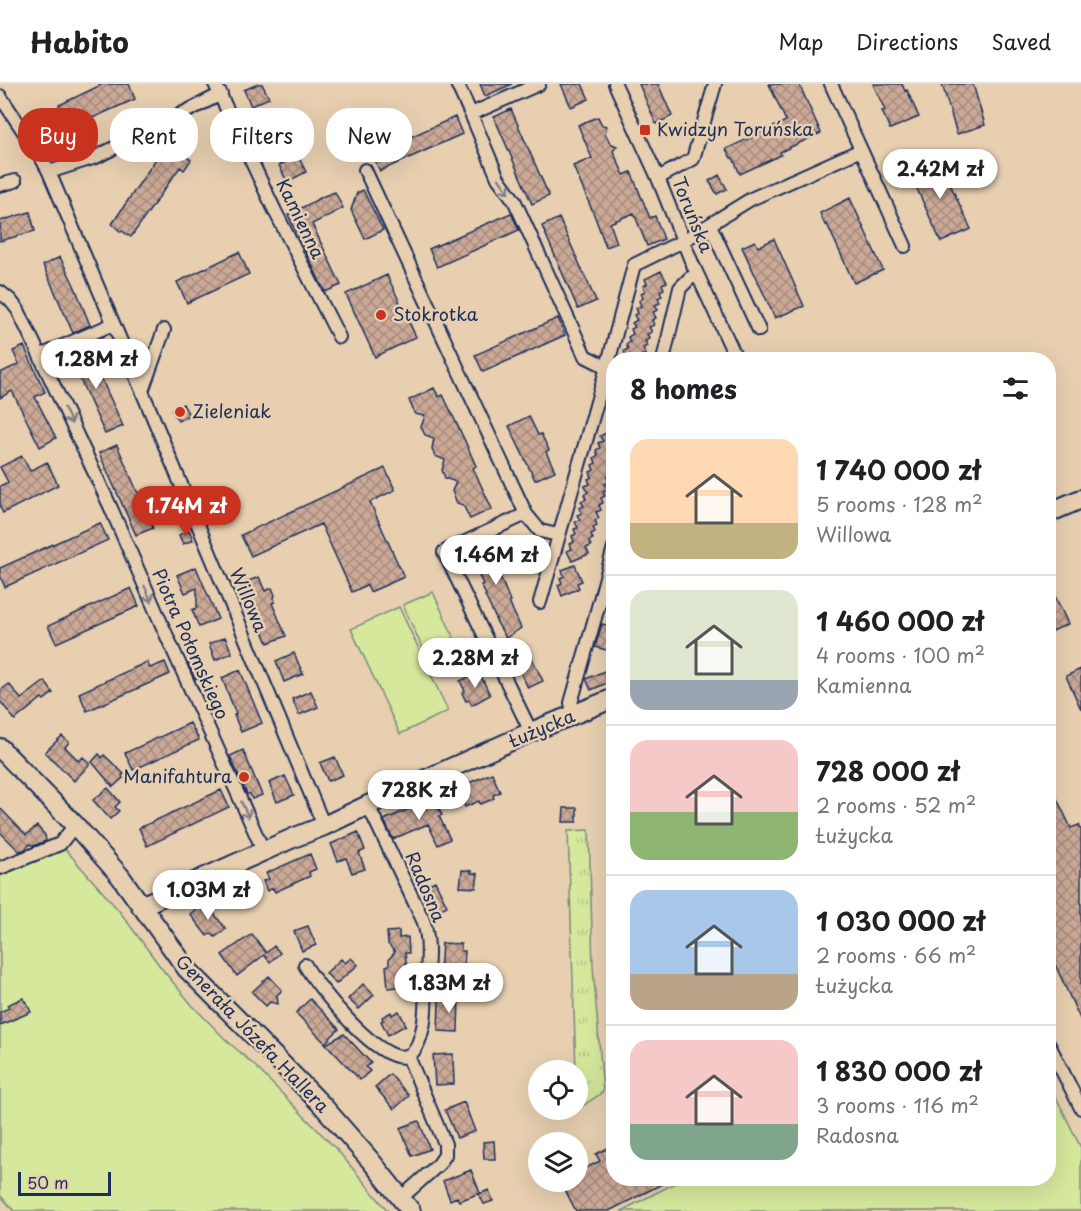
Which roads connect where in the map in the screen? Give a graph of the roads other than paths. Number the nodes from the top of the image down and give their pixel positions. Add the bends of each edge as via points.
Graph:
1 (457, 84) edge
2 (539, 84) edge
3 (615, 84) edge
4 (715, 84) edge
5 (831, 84) edge
6 (218, 89) edge
7 (0, 96) edge
8 (471, 114) junction
9 (861, 150) junction
10 (364, 170) dead end
11 (49, 172) junction
12 (658, 178) junction
13 (15, 181) dead end
14 (0, 185) edge
15 (710, 225) junction
16 (683, 241) junction
17 (904, 246) dead end
18 (698, 276) junction
19 (0, 292) edge
20 (113, 324) junction
21 (164, 330) dead end
22 (759, 330) dead end
23 (339, 338) dead end
24 (611, 352) edge
25 (665, 352) edge
26 (732, 352) edge
27 (40, 356) junction
28 (606, 366) edge
29 (606, 370) edge
30 (142, 391) junction
31 (1081, 499) edge
32 (1056, 510) edge
33 (526, 514) junction
34 (558, 535) junction
35 (606, 578) edge
36 (540, 602) dead end
37 (606, 701) edge
38 (574, 715) junction
39 (531, 732) junction
40 (0, 748) edge
41 (368, 805) junction
42 (75, 825) junction
43 (324, 826) junction
44 (264, 852) junction
45 (0, 868) edge
46 (141, 906) junction
47 (305, 965) dead end
48 (408, 1056) junction
49 (1056, 1059) edge
50 (1081, 1108) edge
51 (406, 1204) edge

1 - 8 street
2 - 8 street
3 - 12 street, Toruńska
4 - 12 street via 693,159
5 - 9 street
6 - 11 street via 96,157
6 - 23 street, Kamienna
7 - 11 street, Willowa
8 -> 28 street via 585,356
9 - 15 street via 751,199
9 - 17 street
10 - 33 street
11 - 20 street, Willowa
12 - 16 street, Toruńska
13 - 14 street
15 - 16 street
15 - 22 street
16 - 18 street, Toruńska
16 - 24 street via 634,265
18 - 25 street via 680,288
18 - 26 street, Toruńska
19 - 27 street, Piotra Połomskiego via 18,310
20 - 27 street
20 - 30 street, Willowa
21 - 30 street
27 -> 44 street, Piotra Połomskiego
29 - 34 street
30 - 43 street, Willowa
31 - 32 street
33 - 34 street via 540,531
33 - 39 street via 444,552
34 - 36 street
35 - 38 street via 571,703
37 - 38 street, Łużycka
38 - 39 street, Łużycka
39 - 41 street, Łużycka
40 - 42 street, Generała Józefa Hallera
41 - 43 street, Łużycka
41 - 48 street, Radosna via 426,930 424,1025
42 - 45 street via 60,844
42 - 46 street, Generała Józefa Hallera
43 - 44 street, Łużycka
44 - 46 street, Łużycka
46 - 51 street, Generała Józefa Hallera via 187,969 322,1105
47 - 48 street via 320,988 365,1036 394,1055
48 - 51 street via 446,1151
49 - 50 street

